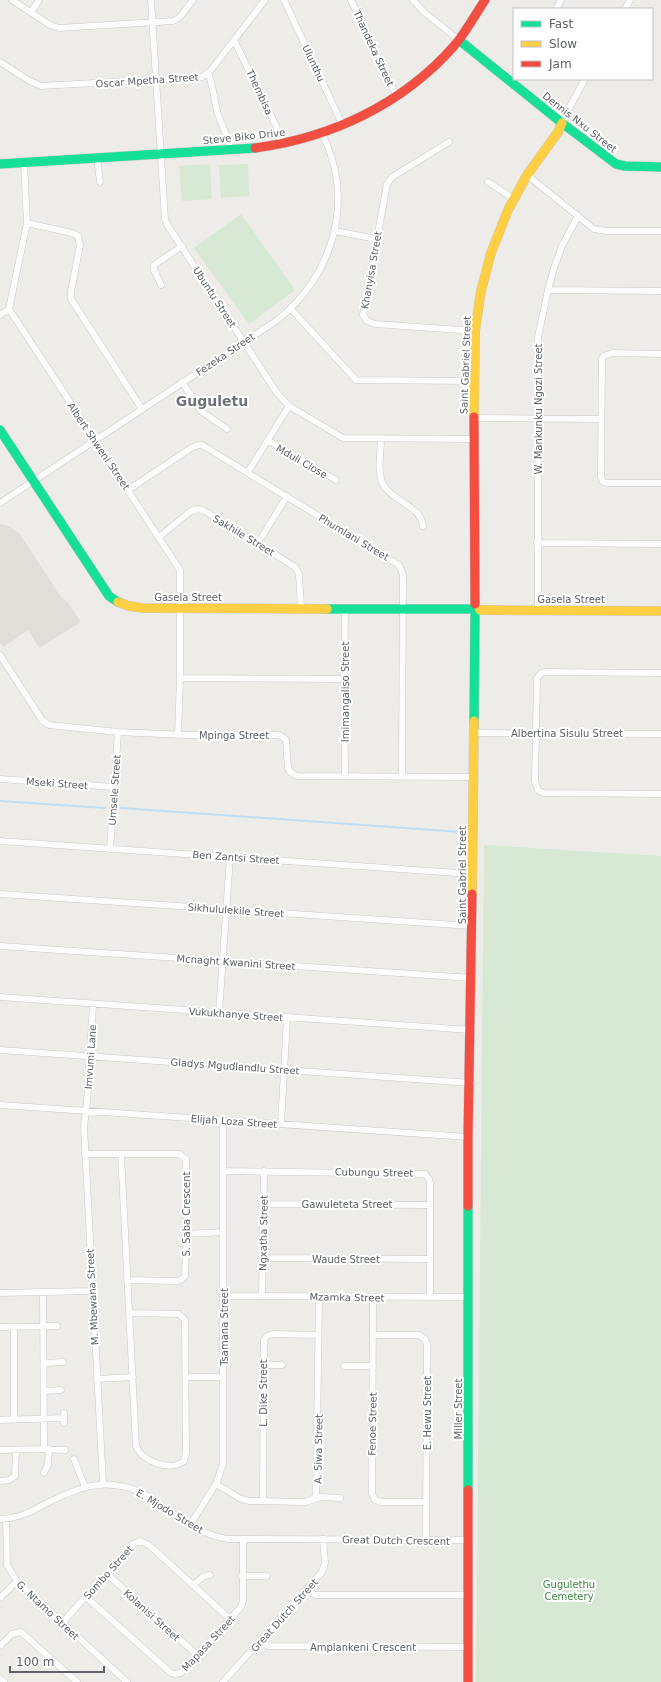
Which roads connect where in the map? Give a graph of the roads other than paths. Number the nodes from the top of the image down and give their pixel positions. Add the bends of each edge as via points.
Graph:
1 (12, 0) edge
2 (39, 0) edge
3 (151, 0) edge
4 (193, 0) edge
5 (264, 0) edge
6 (284, 0) edge
7 (352, 0) edge
8 (413, 0) edge
9 (484, 0) edge
10 (30, 12) junction
11 (153, 23) junction
12 (234, 40) junction
13 (459, 40) junction
14 (0, 62) edge
15 (208, 73) junction
16 (156, 80) junction
17 (513, 80) edge
18 (584, 80) edge
19 (515, 81) edge
20 (397, 96) junction
21 (562, 123) junction
22 (342, 126) junction
23 (322, 134) junction
24 (449, 142) dead end
25 (282, 145) junction
26 (230, 150) junction
27 (160, 154) junction
28 (97, 158) junction
29 (24, 162) junction
30 (0, 164) edge
31 (661, 167) edge
32 (527, 175) junction
33 (100, 182) dead end
34 (488, 182) dead end
35 (514, 199) junction
36 (578, 216) junction
37 (28, 223) junction
38 (335, 231) junction
39 (661, 231) edge
40 (376, 239) junction
41 (182, 246) junction
42 (161, 285) dead end
43 (548, 290) junction
44 (661, 291) edge
45 (9, 309) junction
46 (291, 309) junction
47 (0, 315) edge
48 (475, 331) junction
49 (243, 342) junction
50 (661, 354) edge
51 (474, 381) junction
52 (182, 382) junction
53 (289, 406) junction
54 (142, 409) junction
55 (474, 418) junction
56 (538, 418) junction
57 (601, 419) junction
58 (227, 429) dead end
59 (0, 430) edge
60 (381, 439) junction
61 (474, 439) junction
62 (94, 440) junction
63 (269, 441) junction
64 (248, 472) junction
65 (33, 480) junction
66 (336, 480) dead end
67 (661, 483) edge
68 (128, 490) junction
69 (287, 496) junction
70 (0, 503) edge
71 (423, 526) dead end
72 (159, 537) junction
73 (258, 543) junction
74 (537, 543) junction
75 (661, 544) edge
76 (180, 608) junction
77 (300, 608) junction
78 (345, 609) junction
79 (403, 609) junction
80 (475, 609) junction
81 (538, 610) junction
82 (661, 611) edge
83 (0, 655) edge
84 (661, 673) edge
85 (180, 678) junction
86 (344, 679) junction
87 (118, 732) junction
88 (473, 733) junction
89 (536, 733) junction
90 (661, 734) edge
91 (178, 735) junction
92 (345, 775) junction
93 (402, 776) junction
94 (474, 777) junction
95 (0, 779) edge
96 (114, 787) junction
97 (661, 794) edge
98 (0, 841) edge
99 (110, 849) junction
100 (230, 857) junction
101 (472, 874) junction
102 (0, 894) edge
103 (226, 909) junction
104 (472, 926) junction
105 (0, 946) edge
106 (223, 961) junction
107 (472, 978) junction
108 (0, 997) edge
109 (94, 1004) junction
110 (219, 1012) junction
111 (287, 1018) junction
112 (471, 1030) junction
113 (0, 1050) edge
114 (90, 1056) junction
115 (284, 1069) junction
116 (471, 1083) junction
117 (0, 1105) edge
118 (85, 1110) junction
119 (223, 1120) junction
120 (281, 1124) junction
121 (468, 1137) junction
122 (85, 1154) junction
123 (121, 1154) junction
124 (224, 1171) junction
125 (264, 1171) junction
126 (264, 1204) junction
127 (429, 1205) junction
128 (223, 1232) junction
129 (186, 1234) junction
130 (263, 1258) junction
131 (429, 1259) junction
132 (127, 1280) junction
133 (92, 1291) junction
134 (0, 1293) edge
135 (43, 1293) junction
136 (224, 1296) junction
137 (262, 1296) junction
138 (319, 1296) junction
139 (430, 1296) junction
140 (373, 1297) junction
141 (469, 1297) junction
142 (130, 1313) junction
143 (43, 1326) junction
144 (57, 1326) dead end
145 (0, 1327) edge
146 (14, 1327) junction
147 (318, 1335) junction
148 (374, 1335) junction
149 (63, 1362) dead end
150 (44, 1363) junction
151 (263, 1365) junction
152 (282, 1365) dead end
153 (344, 1366) dead end
154 (373, 1366) junction
155 (133, 1377) junction
156 (187, 1377) junction
157 (223, 1377) junction
158 (97, 1379) junction
159 (61, 1390) dead end
160 (44, 1391) junction
161 (64, 1418) dead end
162 (44, 1419) junction
163 (0, 1420) edge
164 (14, 1420) junction
165 (46, 1449) junction
166 (0, 1450) edge
167 (16, 1450) junction
168 (65, 1450) dead end
169 (74, 1459) dead end
170 (44, 1473) dead end
171 (0, 1481) edge
172 (103, 1484) junction
173 (216, 1484) junction
174 (84, 1487) junction
175 (340, 1498) dead end
176 (314, 1499) junction
177 (263, 1501) junction
178 (426, 1502) junction
179 (3, 1519) edge
180 (190, 1525) junction
181 (323, 1539) junction
182 (243, 1540) junction
183 (468, 1540) junction
184 (426, 1541) junction
185 (107, 1574) junction
186 (210, 1575) dead end
187 (242, 1576) junction
188 (267, 1576) dead end
189 (17, 1581) junction
190 (193, 1585) junction
191 (306, 1590) junction
192 (468, 1595) junction
193 (86, 1597) junction
194 (0, 1598) edge
195 (230, 1619) junction
196 (62, 1623) junction
197 (260, 1641) junction
198 (0, 1646) edge
199 (468, 1647) junction
200 (197, 1655) junction
201 (0, 1679) edge
202 (4, 1682) edge
203 (77, 1682) edge
204 (128, 1682) edge
205 (223, 1682) edge
206 (468, 1682) edge

1 - 10 street
2 - 10 street
3 - 11 street, Ubuntu Street
4 - 11 street via 176,19
5 - 12 street, Oscar Mpetha Street
6 - 22 street, Ulunthu
7 - 20 street, Thandeka Street
8 - 13 street
9 - 13 street, Steve Biko Drive
10 - 11 street via 59,28
11 - 16 street, Ubuntu Street
12 - 15 street, Oscar Mpetha Street
12 - 25 street, Thembisa via 276,126
13 - 17 street, Dennis Nxu Street
13 - 20 street, Steve Biko Drive via 437,64
14 - 16 street, Oscar Mpetha Street via 41,86
15 - 16 street, Oscar Mpetha Street via 202,77
15 - 26 street
16 - 27 street, Ubuntu Street
18 - 21 street
19 - 21 street, Dennis Nxu Street
20 - 22 street, Steve Biko Drive via 371,113
21 - 31 street, Dennis Nxu Street via 620,166
21 - 32 street, Saint Gabriel Street
22 - 23 street, Steve Biko Drive
23 - 25 street, Steve Biko Drive
23 - 38 street, Fezeka Street via 328,148 337,189
24 - 40 street, Khanyisa Street via 389,180
25 - 26 street, Steve Biko Drive
26 - 27 street, Steve Biko Drive
27 - 28 street, Steve Biko Drive
27 - 41 street, Ubuntu Street via 165,219
28 - 29 street, Steve Biko Drive
28 - 33 street
29 - 30 street, Steve Biko Drive
29 - 37 street
32 - 35 street, Saint Gabriel Street
32 - 36 street
34 - 35 street
35 - 48 street, Saint Gabriel Street via 491,253 481,291
36 - 39 street via 599,230
36 - 43 street, W. Mankunku Ngozi Street via 562,246
37 - 45 street
37 - 54 street via 78,236 80,245 71,299
38 - 40 street
38 - 46 street, Fezeka Street via 317,275
40 - 48 street, Khanyisa Street via 363,310 367,321 375,324
41 - 42 street via 154,265
41 - 49 street, Ubuntu Street
43 - 44 street
43 - 56 street, W. Mankunku Ngozi Street via 538,337
45 - 47 street
45 - 62 street, Albert Shweni Street
46 - 49 street, Fezeka Street
46 - 51 street via 356,380
48 - 51 street, Saint Gabriel Street
49 - 52 street, Fezeka Street
49 - 53 street, Ubuntu Street via 277,393
50 - 57 street via 612,353 603,357
51 - 55 street, Saint Gabriel Street
52 - 54 street, Fezeka Street
52 - 58 street via 201,411
53 - 60 street, Ubuntu Street via 342,438
53 - 63 street
54 - 62 street, Fezeka Street
55 - 56 street
55 - 61 street, Saint Gabriel Street
56 - 57 street
56 - 74 street, W. Mankunku Ngozi Street
57 - 67 street via 603,482
59 - 65 street, Gasela Street
60 - 61 street, Ubuntu Street
60 - 71 street via 382,482 390,493 420,517
61 - 80 street, Saint Gabriel Street
62 - 65 street, Fezeka Street
62 - 68 street, Albert Shweni Street
63 - 64 street
63 - 66 street, Mduli Close
64 - 68 street, Phumlani Street via 207,447 198,445
64 - 69 street, Phumlani Street
65 - 70 street, Fezeka Street
65 - 76 street, Gasela Street via 109,596 118,604 130,607
68 - 72 street, Albert Shweni Street
69 - 73 street
69 - 79 street, Phumlani Street via 399,565 402,571
72 - 73 street, Sakhile Street via 198,509
72 - 76 street, Albert Shweni Street via 180,570
73 - 77 street, Sakhile Street via 297,570
74 - 75 street
74 - 81 street, W. Mankunku Ngozi Street
76 - 77 street, Gasela Street
76 - 85 street, Albert Shweni Street
77 - 78 street, Gasela Street
78 - 79 street, Gasela Street
78 - 86 street, Imimangaliso Street
79 - 80 street, Gasela Street
79 - 93 street, Phumlani Street
80 - 81 street, Gasela Street
80 - 88 street, Saint Gabriel Street
81 - 82 street, Gasela Street
83 - 87 street, Mpinga Street via 46,724
84 - 89 street via 541,673 537,678
85 - 86 street
85 - 91 street, Albert Shweni Street
86 - 92 street, Imimangaliso Street
87 - 91 street, Mpinga Street
87 - 96 street, Umsele Street
88 - 89 street, Albertina Sisulu Street
88 - 94 street, Saint Gabriel Street
89 - 90 street, Albertina Sisulu Street
89 - 97 street via 535,781 538,790 547,793
91 - 92 street, Mpinga Street via 281,736 286,740 288,765 293,774
92 - 93 street, Mpinga Street
93 - 94 street, Mpinga Street
94 - 101 street, Saint Gabriel Street
95 - 96 street, Mseki Street
96 - 99 street, Umsele Street
98 - 99 street, Ben Zantsi Street
99 - 100 street, Ben Zantsi Street
100 - 101 street, Ben Zantsi Street
100 - 103 street
101 - 104 street, Saint Gabriel Street
102 - 103 street, Sikhululekile Street
103 - 104 street, Sikhululekile Street
103 - 106 street
104 - 107 street, Saint Gabriel Street
105 - 106 street, Mcnaght Kwanini Street
106 - 107 street, Mcnaght Kwanini Street
106 - 110 street
107 - 112 street, Saint Gabriel Street
108 - 109 street, Vukukhanye Street
109 - 110 street, Vukukhanye Street
109 - 114 street, Imvumi Lane
110 - 111 street, Vukukhanye Street
111 - 112 street, Vukukhanye Street
111 - 115 street
112 - 116 street, Saint Gabriel Street
113 - 114 street, Gladys Mgudlandlu Street
114 - 115 street, Gladys Mgudlandlu Street
114 - 118 street, Imvumi Lane
115 - 116 street, Gladys Mgudlandlu Street
115 - 120 street
116 - 121 street, Saint Gabriel Street
117 - 118 street, Elijah Loza Street
118 - 119 street, Elijah Loza Street
118 - 122 street, M. Mbewana Street
119 - 120 street, Elijah Loza Street
119 - 124 street, Tsamana Street
120 - 121 street, Elijah Loza Street
121 - 141 street, Miller Street
122 - 123 street, S. Saba Crescent
122 - 133 street, M. Mbewana Street
123 - 129 street, S. Saba Crescent via 179,1154 184,1157 187,1167
123 - 132 street
124 - 125 street, Cubungu Street
124 - 128 street, Tsamana Street
125 - 126 street, Ngxatha Street
125 - 127 street, Cubungu Street via 423,1173 430,1181
126 - 127 street, Gawuleteta Street
126 - 130 street, Ngxatha Street
127 - 131 street, Cubungu Street
128 - 129 street
128 - 136 street, Tsamana Street
129 - 132 street, S. Saba Crescent via 184,1278 177,1281
130 - 131 street, Waude Street
130 - 137 street, Ngxatha Street
131 - 139 street, Cubungu Street
132 - 142 street
133 - 135 street
133 - 158 street, M. Mbewana Street
134 - 135 street
135 - 143 street
136 - 137 street, Mzamka Street
136 - 157 street, Tsamana Street
137 - 138 street, Mzamka Street
138 - 140 street, Mzamka Street
138 - 147 street, A. Siwa Street
139 - 140 street, Mzamka Street
139 - 141 street, Mzamka Street
140 - 148 street, Fenoe Street
141 - 183 street, Miller Street
142 - 155 street
142 - 156 street via 179,1314 184,1317
143 - 144 street
143 - 146 street
143 - 150 street
145 - 146 street
146 - 164 street
147 - 151 street, L. Dike Street via 267,1336 264,1343
147 - 176 street, A. Siwa Street via 317,1490
148 - 154 street, Fenoe Street
148 - 178 street, E. Hewu Street via 416,1335 427,1341
149 - 150 street
150 - 160 street
151 - 152 street
151 - 177 street, L. Dike Street
153 - 154 street
154 - 178 street, Fenoe Street via 373,1496 382,1502
155 - 156 street via 137,1448 151,1460 171,1466 180,1464 186,1458
155 - 158 street
156 - 157 street
157 - 173 street, Tsamana Street via 223,1464
158 - 172 street, M. Mbewana Street
159 - 160 street
160 - 162 street
161 - 162 street
162 - 164 street
162 - 165 street
163 - 164 street
165 - 167 street
165 - 168 street
165 - 170 street via 48,1465
166 - 167 street
167 - 171 street via 15,1476
169 - 174 street
172 - 174 street, E. Mjodo Street
172 - 180 street, E. Mjodo Street via 120,1485 140,1492
173 - 177 street, A. Siwa Street via 241,1498
173 - 180 street, Tsamana Street
174 - 179 street, E. Mjodo Street via 29,1513
175 - 176 street via 321,1496
176 - 177 street, A. Siwa Street via 305,1502
178 - 184 street, E. Hewu Street
179 - 189 street, G. Ntamo Street via 7,1565
180 - 182 street, E. Mjodo Street via 215,1537
181 - 182 street, E. Mjodo Street
181 - 184 street, Great Dutch Crescent
181 - 191 street, Great Dutch Street via 324,1566
182 - 187 street, Mapasa Street
183 - 184 street, Great Dutch Crescent
183 - 192 street, Miller Street
185 - 190 street, Sombo Street via 133,1544 140,1541 149,1545
185 - 193 street, Sombo Street
185 - 200 street, Kolanisi Street
186 - 190 street via 204,1576
187 - 188 street
187 - 195 street, Mapasa Street via 242,1605
189 - 194 street
189 - 196 street, G. Ntamo Street
190 - 195 street, Sombo Street
191 - 192 street via 315,1595
191 - 197 street, Great Dutch Street
192 - 199 street, Miller Street
193 - 196 street, Sombo Street
193 - 200 street, Mapasa Street via 171,1673 181,1673
195 - 200 street, Mapasa Street
196 - 204 street, G. Ntamo Street
197 - 199 street, Amplankeni Crescent via 268,1646
197 - 205 street, Great Dutch Street
198 - 203 street via 12,1634 21,1632
199 - 206 street, Miller Street
201 - 202 street

